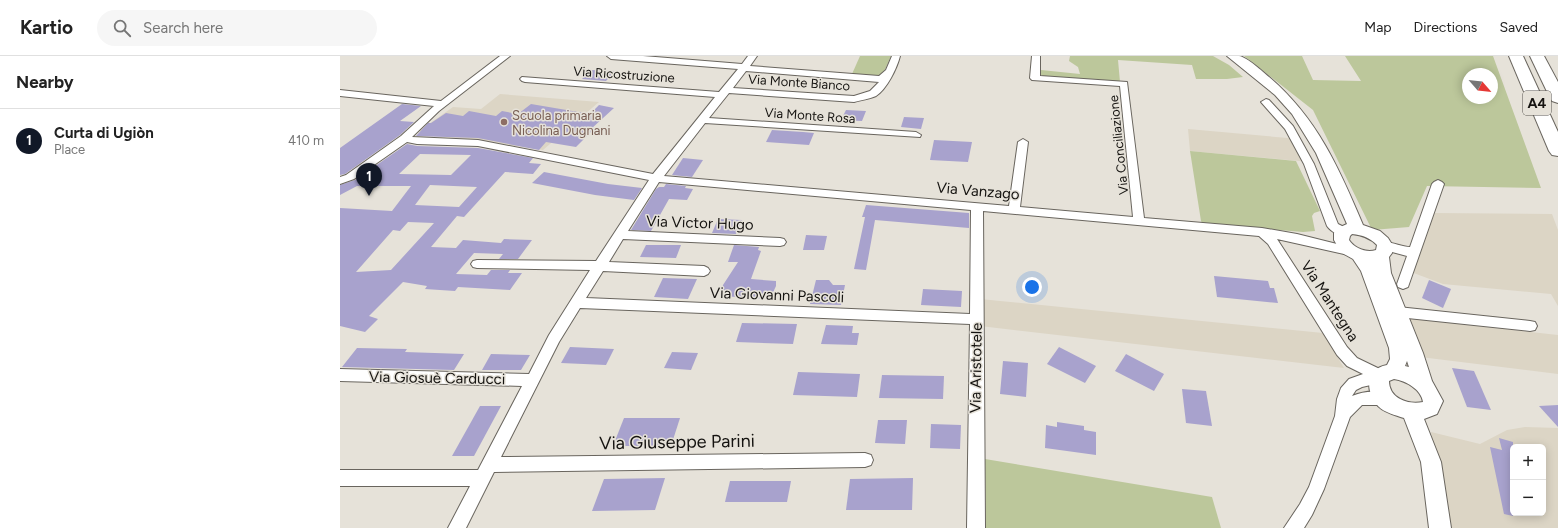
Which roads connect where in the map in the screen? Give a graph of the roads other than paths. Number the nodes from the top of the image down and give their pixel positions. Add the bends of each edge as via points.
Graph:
1 (506, 56) edge
2 (611, 56) edge
3 (753, 56) edge
4 (896, 56) edge
5 (1036, 56) edge
6 (1233, 56) edge
7 (1516, 56) edge
8 (1537, 56) edge
9 (743, 68) junction
10 (886, 78) junction
11 (525, 80) dead end
12 (724, 92) junction
13 (340, 93) edge
14 (1558, 98) edge
15 (1266, 102) dead end
16 (442, 104) junction
17 (702, 120) junction
18 (916, 135) dead end
19 (405, 138) junction
20 (1023, 142) dead end
21 (1558, 151) edge
22 (656, 178) junction
23 (340, 181) edge
24 (1438, 184) dead end
25 (977, 207) junction
26 (1014, 210) junction
27 (1139, 220) junction
28 (1348, 232) junction
29 (619, 235) junction
30 (1271, 236) junction
31 (1297, 238) junction
32 (780, 242) dead end
33 (1383, 251) junction
34 (1415, 252) junction
35 (1355, 253) junction
36 (477, 264) dead end
37 (600, 266) junction
38 (704, 271) dead end
39 (1403, 284) dead end
40 (576, 303) junction
41 (1398, 312) junction
42 (977, 319) junction
43 (1530, 326) dead end
44 (1384, 375) junction
45 (340, 376) edge
46 (533, 380) junction
47 (1424, 385) junction
48 (1385, 399) junction
49 (1412, 413) junction
50 (1343, 415) junction
51 (865, 460) dead end
52 (486, 471) junction
53 (340, 478) edge
54 (457, 528) edge
55 (976, 528) edge
56 (1293, 528) edge
57 (1440, 528) edge

1 - 16 street
2 - 9 street
3 - 9 street
4 - 10 street, Via Monte Bianco
5 - 27 street, Via Conciliazione via 1035,78 1124,84
6 - 28 street via 1271,83 1304,120 1335,175
7 - 21 highway, A4
8 - 14 highway, A4
9 - 10 street
9 - 12 street
10 - 12 street, Via Monte Bianco via 877,92 854,99
11 - 12 street, Via Ricostruzione
12 - 17 street
13 - 16 street
15 - 28 street via 1289,128 1309,164 1333,226
16 - 19 street
17 - 18 street, Via Monte Rosa
17 - 22 street
19 - 22 street, Via Vanzago via 417,141 478,143
19 - 23 street via 350,177
20 - 26 street
22 - 25 street, Via Vanzago
22 - 29 street
24 - 34 street
25 - 26 street, Via Vanzago
25 - 42 street, Via Aristotele
26 - 27 street, Via Vanzago
27 - 30 street, Via Vanzago
28 - 31 street, Via Vanzago via 1332,236
28 - 33 street via 1371,233 1382,241
28 - 35 street via 1342,241
29 - 32 street, Via Victor Hugo
29 - 37 street
30 - 31 street, Via Vanzago
30 - 44 street, Via Mantegna via 1345,355 1352,362
31 - 35 street, Via Vanzago
33 - 34 street
33 - 35 street via 1368,257
33 - 41 street via 1383,273
34 - 39 street
35 - 44 street via 1369,269 1398,348 1399,359
36 - 37 street
37 - 38 street
37 - 40 street
40 - 42 street, Via Giovanni Pascoli
40 - 46 street
41 - 43 street
41 - 47 street
42 - 55 street, Via Aristotele
44 - 47 street via 1410,375
44 - 48 street via 1378,388
44 - 50 street via 1353,384 1347,389 1343,400
45 - 46 street, Via Giosuè Carducci
46 - 52 street
47 - 49 street via 1432,399 1431,405 1420,413
48 - 49 street via 1393,406
48 - 50 street via 1359,399 1353,402
49 - 57 street via 1431,462
50 - 56 street via 1307,509
51 - 52 street, Via Giuseppe Parini
52 - 53 street, Via Giuseppe Parini
52 - 54 street

